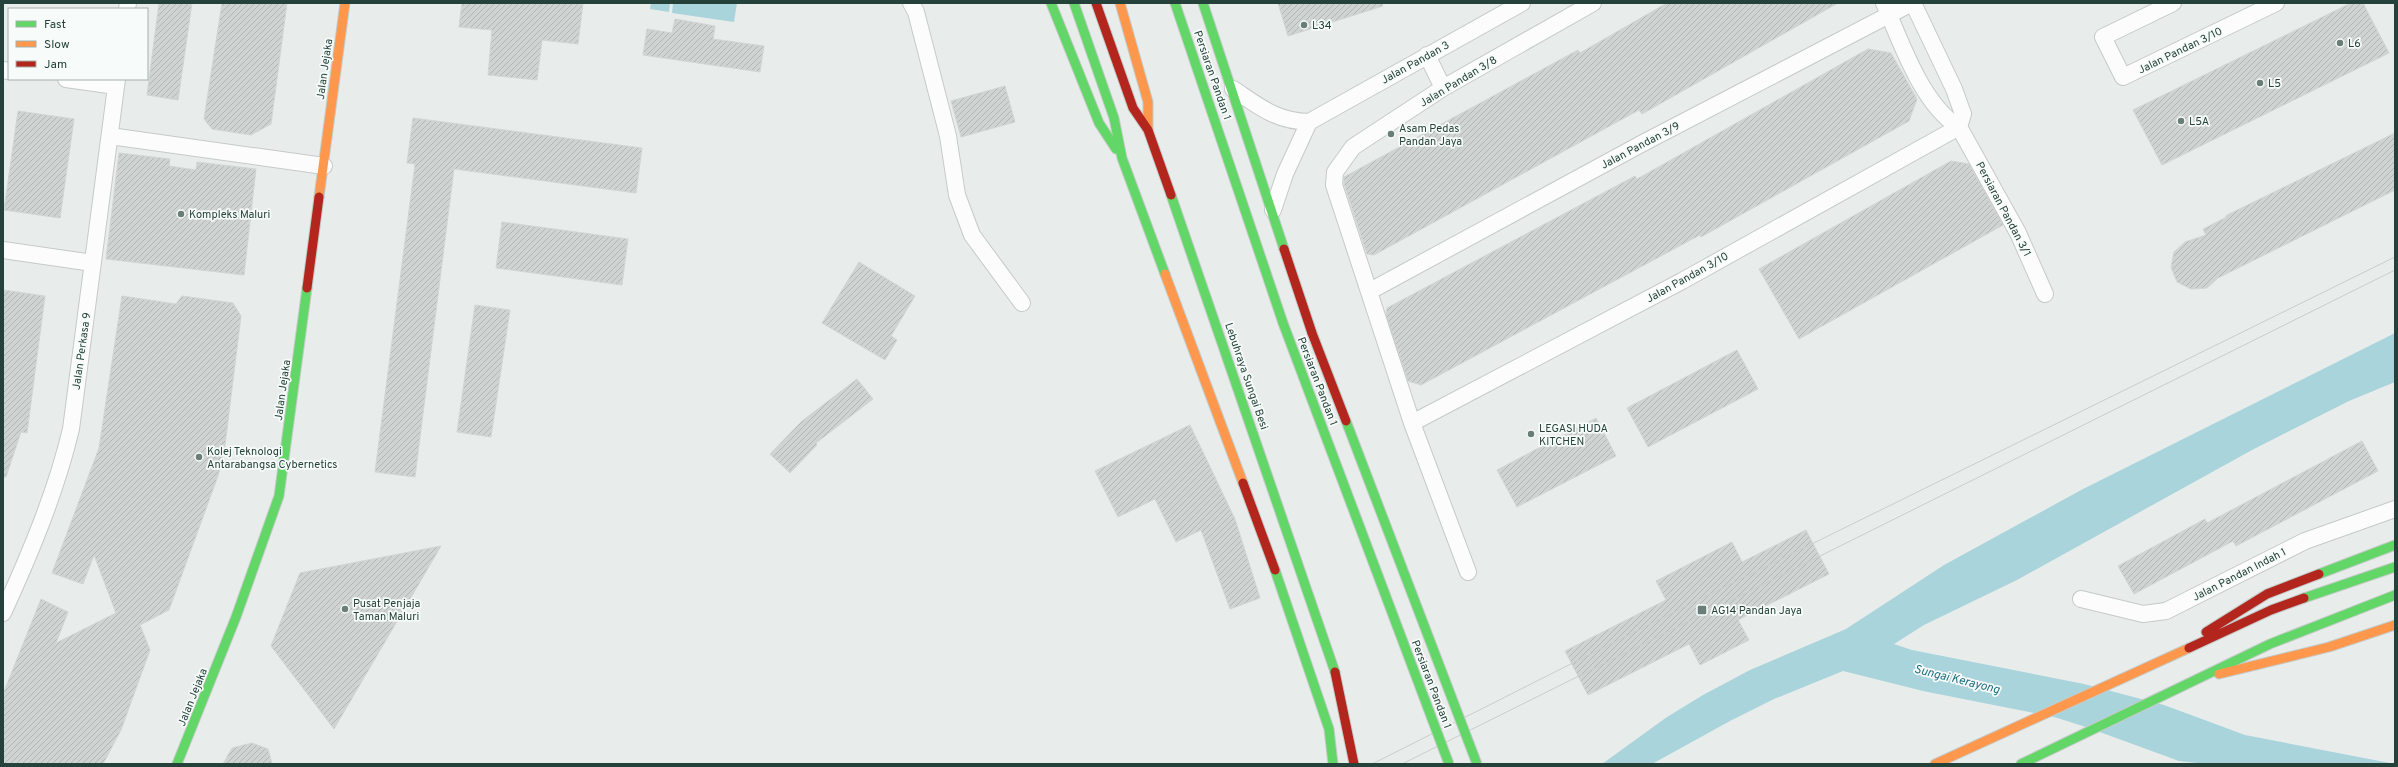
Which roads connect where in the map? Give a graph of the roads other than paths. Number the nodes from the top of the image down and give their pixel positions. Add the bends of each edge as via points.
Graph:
1 (345, 3) edge
2 (911, 3) edge
3 (1051, 3) edge
4 (1074, 3) edge
5 (1096, 3) edge
6 (1120, 3) edge
7 (1175, 3) edge
8 (1203, 3) edge
9 (1522, 3) edge
10 (1593, 3) edge
11 (1912, 3) edge
12 (2173, 3) edge
13 (2276, 3) edge
14 (1886, 9) edge
15 (1427, 56) junction
16 (83, 80) edge
17 (117, 82) edge
18 (1443, 88) junction
19 (1233, 89) junction
20 (1309, 122) junction
21 (1959, 127) junction
22 (1148, 130) junction
23 (110, 136) junction
24 (1122, 158) junction
25 (324, 166) junction
26 (1273, 210) junction
27 (3, 250) edge
28 (93, 263) junction
29 (1370, 291) junction
30 (2045, 294) dead end
31 (1022, 303) dead end
32 (1412, 423) junction
33 (2395, 509) edge
34 (2395, 546) edge
35 (2395, 567) edge
36 (1468, 572) dead end
37 (2395, 595) edge
38 (2080, 599) dead end
39 (3, 613) edge
40 (2395, 625) edge
41 (2162, 659) junction
42 (2204, 677) junction
43 (177, 764) edge
44 (1333, 764) edge
45 (1354, 764) edge
46 (1449, 764) edge
47 (1476, 764) edge
48 (1935, 764) edge
49 (2021, 764) edge

1 - 25 main road, Jalan Jejaka
2 - 31 street via 916,12 948,136 959,201 972,235
3 - 24 main road via 1099,123
4 - 24 main road via 1114,118
5 - 22 main road, Lebuhraya Sungai Besi via 1133,108
6 - 22 main road via 1148,102
7 - 46 main road, Persiaran Pandan 1, bridge via 1283,323
8 - 19 main road, Persiaran Pandan 1
9 - 15 street, Jalan Pandan 3
10 - 18 street, Jalan Pandan 3/8
11 - 14 street, Jalan Pandan 3/9
11 - 21 street via 1954,89 1962,114
12 - 13 street, Jalan Pandan 3/10 via 2103,38 2124,77
14 - 21 street, Persiaran Pandan 3/1 via 1929,99 1948,120
14 - 29 street, Jalan Pandan 3/9
15 - 18 street
15 - 20 street, Jalan Pandan 3
16 - 17 street
17 - 23 street, Jalan Perkasa 9
18 - 29 street, Jalan Pandan 3/8 via 1353,147 1335,172 1334,185
19 - 20 street via 1273,116 1294,122
19 - 26 main road, Persiaran Pandan 1
20 - 26 street via 1285,174
21 - 30 street, Persiaran Pandan 3/1 via 2018,234
21 - 32 street, Jalan Pandan 3/10 via 1682,281
22 - 45 main road, Lebuhraya Sungai Besi via 1332,658
23 - 25 street
23 - 28 street, Jalan Perkasa 9
24 - 44 main road via 1294,621 1329,729
25 - 43 main road, Jalan Jejaka via 279,496 257,562
26 - 47 main road, Persiaran Pandan 1, bridge via 1312,333
27 - 28 street
28 - 39 street, Jalan Perkasa 9 via 71,429 64,456 22,571
29 - 32 street
32 - 36 street
33 - 38 street, Jalan Pandan Indah 1 via 2305,541 2166,611 2144,614
34 - 41 main road via 2267,594
35 - 41 main road via 2271,610
37 - 42 main road via 2270,644
40 - 42 main road via 2329,647
41 - 48 main road
42 - 49 main road

